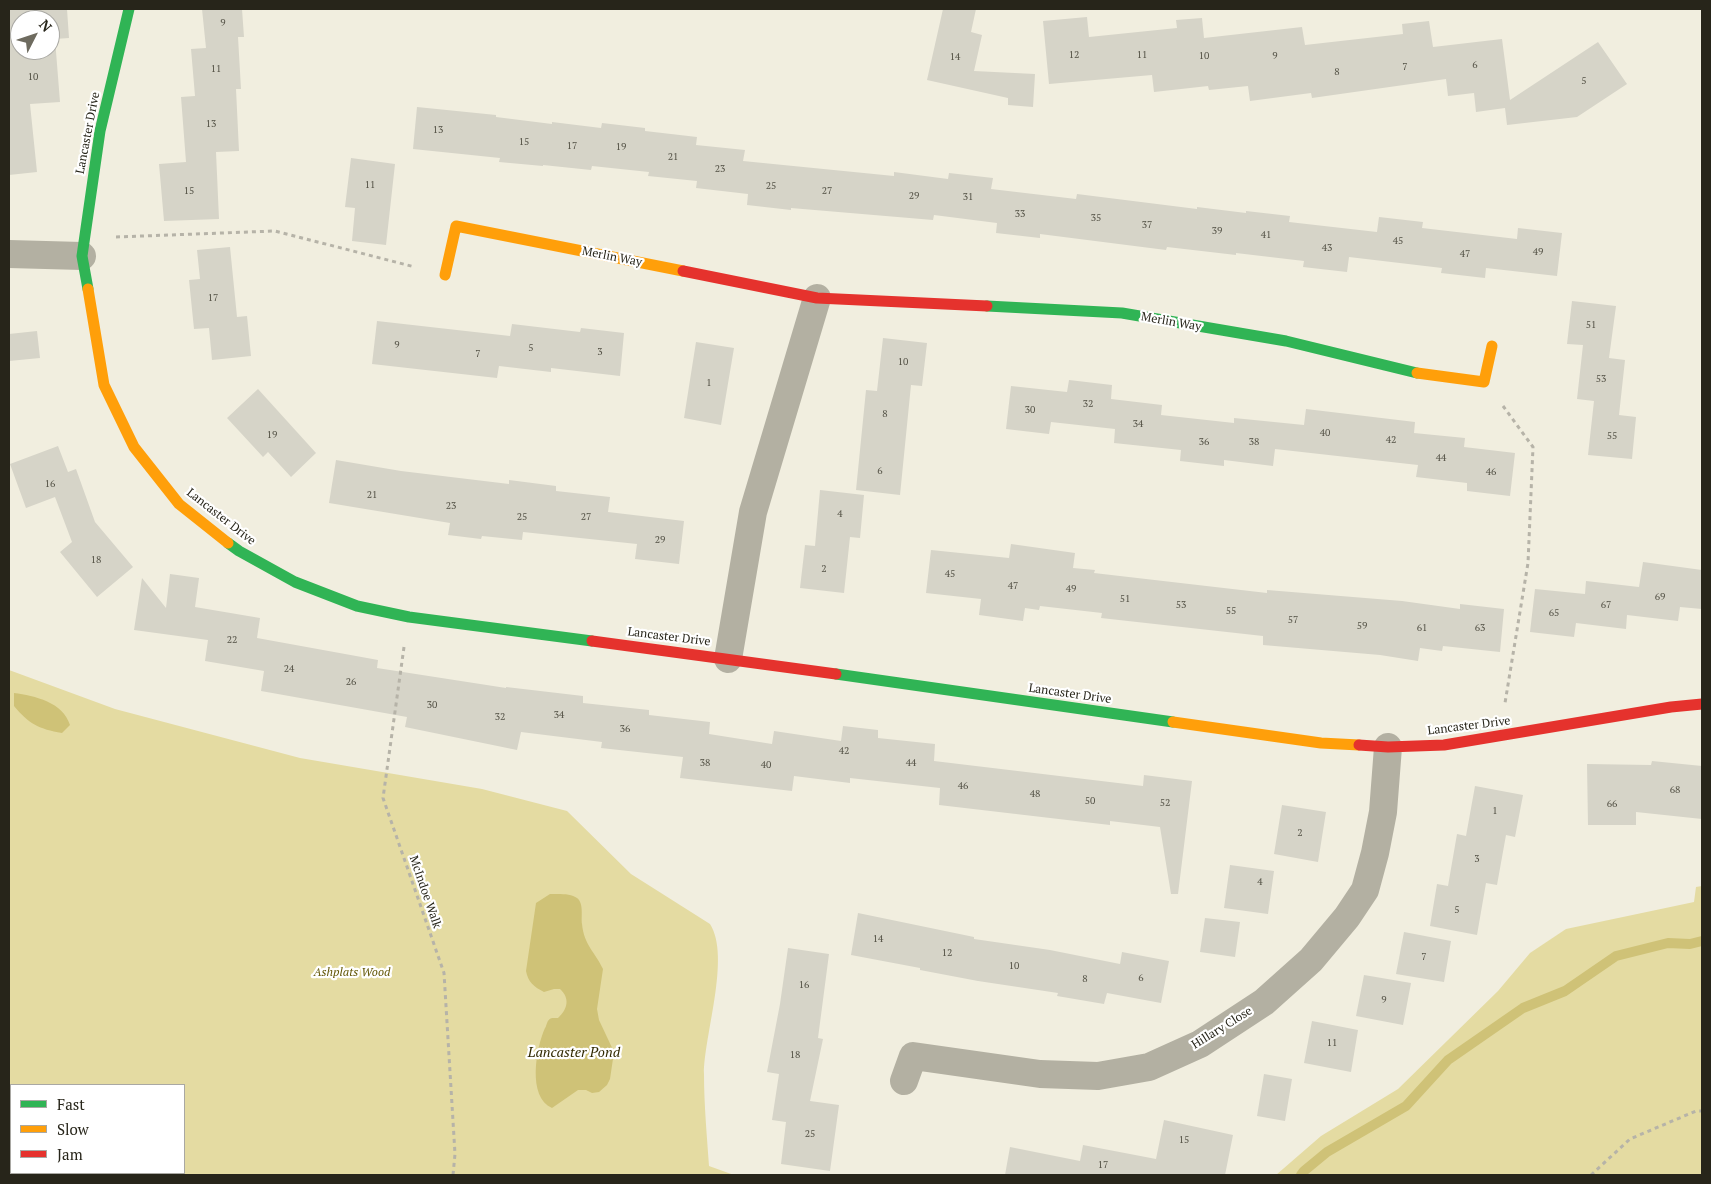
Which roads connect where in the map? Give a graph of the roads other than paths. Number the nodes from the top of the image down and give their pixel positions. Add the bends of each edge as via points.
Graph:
1 (129, 9) edge
2 (83, 247) junction
3 (9, 254) edge
4 (445, 275) road end
5 (817, 298) junction
6 (1492, 346) dead end
7 (728, 659) junction
8 (1702, 704) edge
9 (1388, 747) junction
10 (904, 1081) dead end

1 - 2 street, Lancaster Drive via 100,131
2 - 3 street
2 - 7 street, Lancaster Drive via 104,386 134,447 179,504 239,551 295,582 357,606 409,617
4 - 5 street, Merlin Way via 456,226
5 - 6 street, Merlin Way via 1122,313 1286,341 1421,374 1484,382
5 - 7 street via 753,512
7 - 9 street, Lancaster Drive via 1321,743
8 - 9 street, Lancaster Drive via 1444,745
9 - 10 street, Hillary Close via 1383,812 1365,890 1311,960 1264,1002 1200,1044 1149,1067 1098,1076 1040,1074 913,1056

